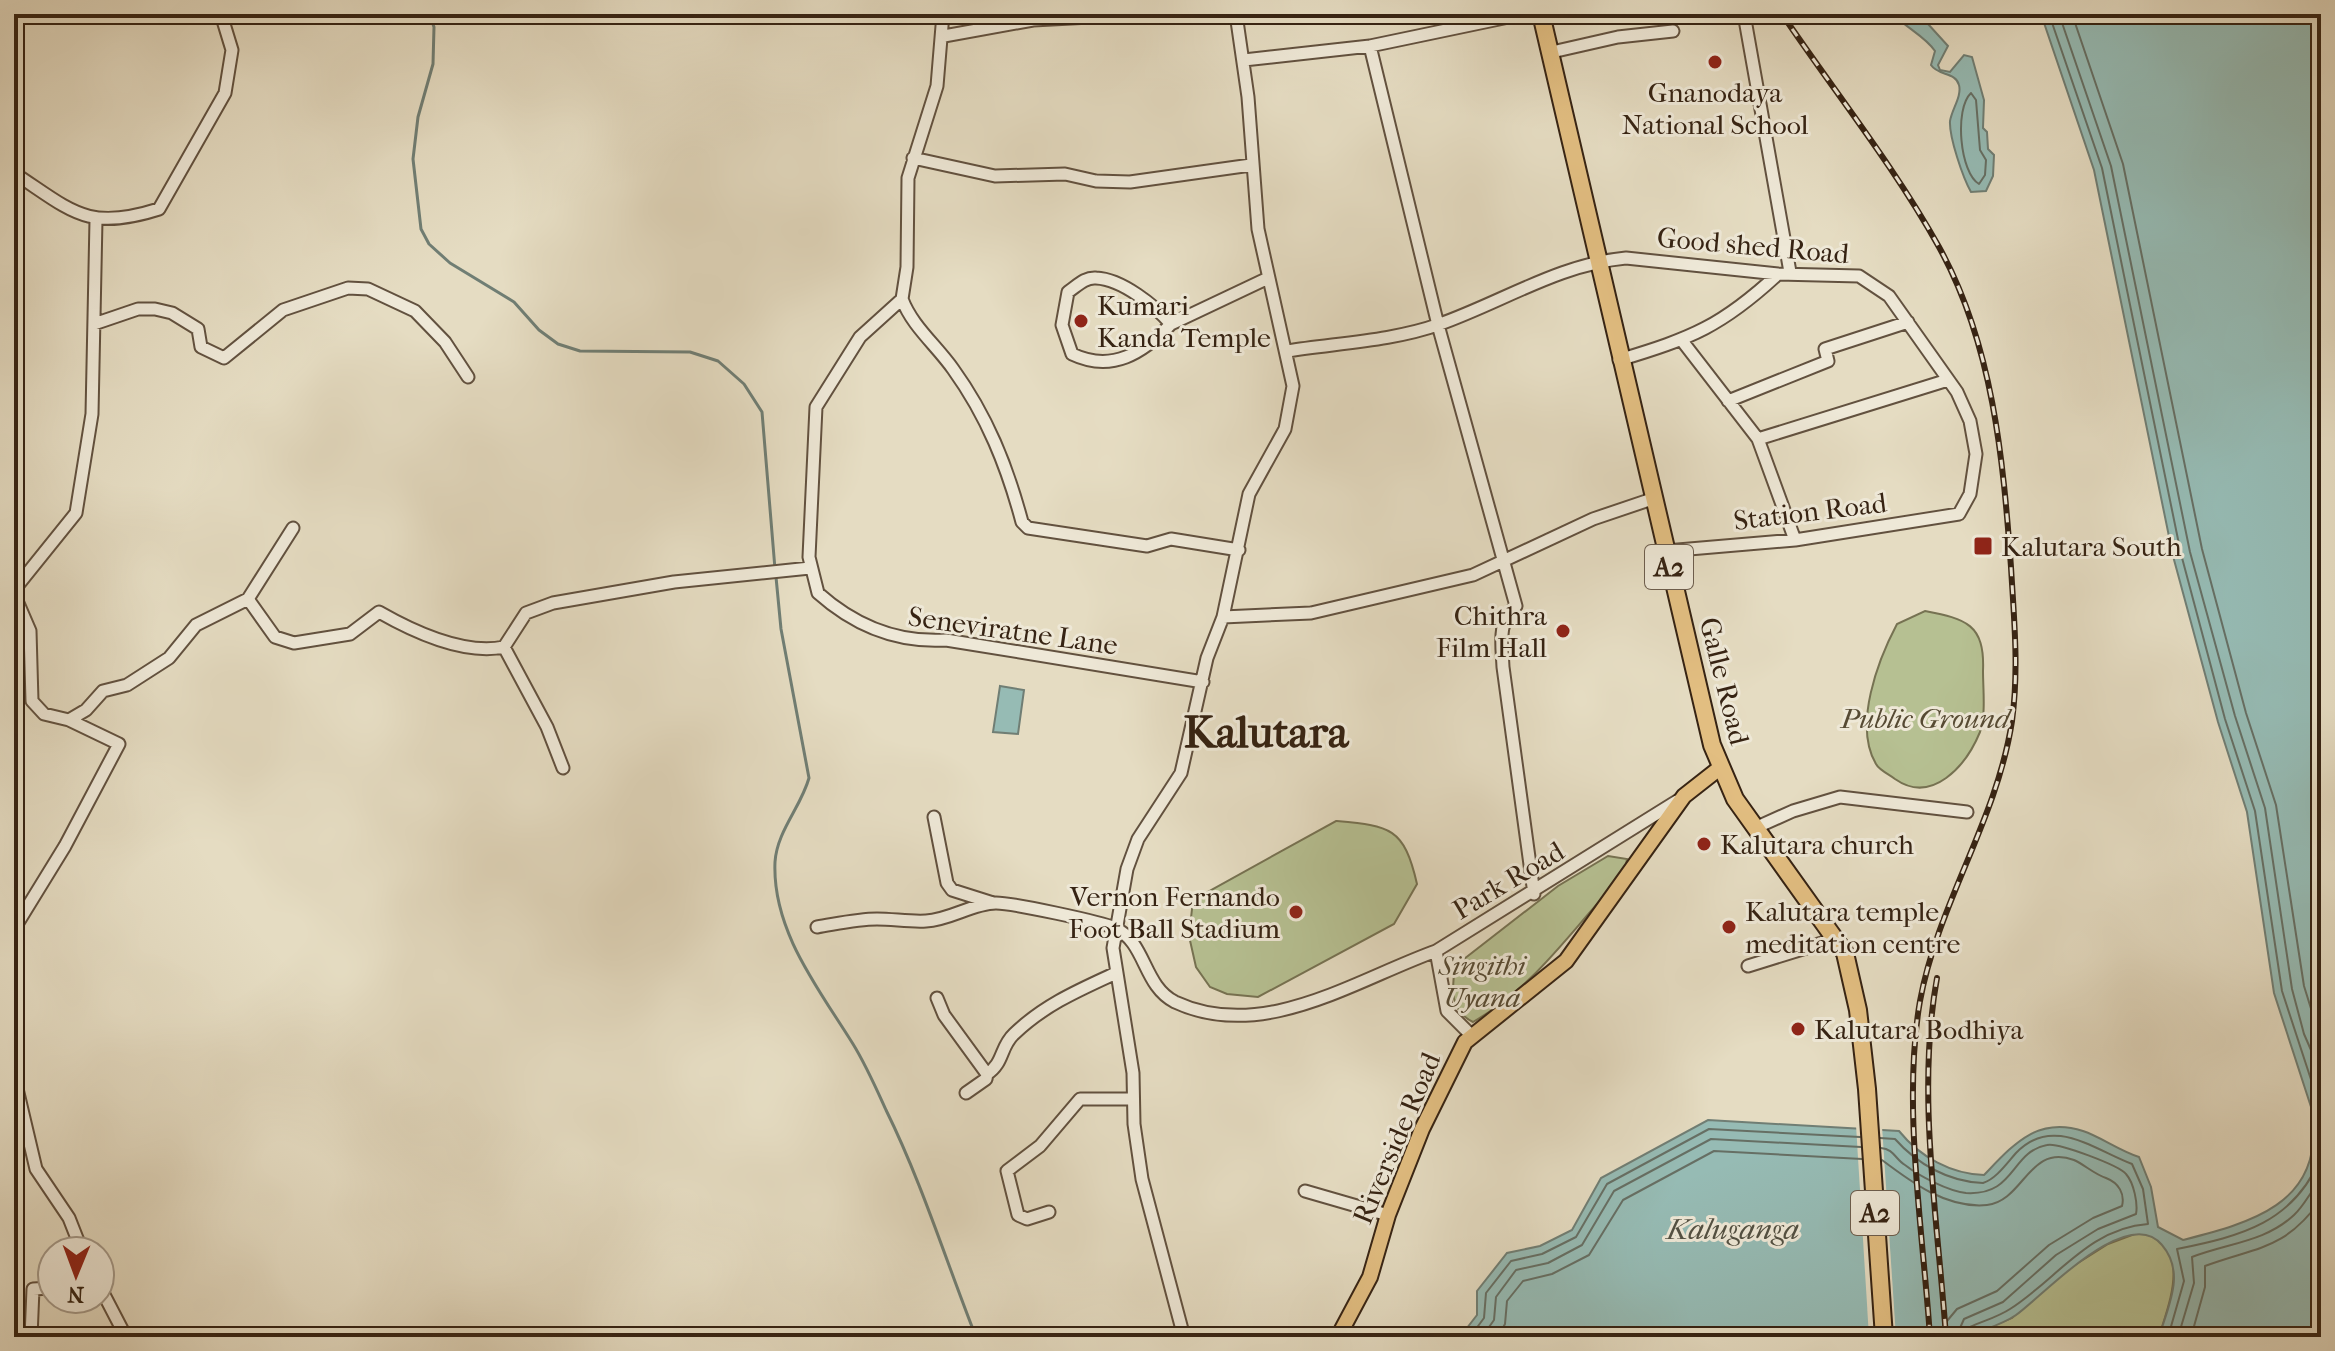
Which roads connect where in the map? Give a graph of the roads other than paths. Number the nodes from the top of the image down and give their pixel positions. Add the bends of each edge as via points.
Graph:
1 (221, 14) edge
2 (943, 14) edge
3 (1148, 14) edge
4 (1236, 14) edge
5 (1523, 14) edge
6 (1541, 14) edge
7 (1744, 14) edge
8 (1673, 31) dead end
9 (944, 36) junction
10 (1370, 46) junction
11 (1552, 52) junction
12 (1244, 60) junction
13 (913, 158) junction
14 (1251, 165) junction
15 (14, 173) edge
16 (96, 220) junction
17 (1601, 260) junction
18 (1784, 273) junction
19 (1266, 279) junction
20 (902, 299) junction
21 (1908, 322) junction
22 (94, 324) junction
23 (1171, 324) junction
24 (1438, 325) junction
25 (1683, 342) junction
26 (1287, 351) junction
27 (1619, 360) junction
28 (468, 377) dead end
29 (1948, 380) junction
30 (1728, 401) junction
31 (1758, 439) junction
32 (1652, 499) junction
33 (1959, 514) joint
34 (293, 528) dead end
35 (1795, 540) junction
36 (1239, 550) junction
37 (1666, 551) junction
38 (1504, 557) junction
39 (810, 568) junction
40 (19, 575) edge
41 (14, 592) edge
42 (248, 599) junction
43 (1223, 617) junction
44 (504, 647) junction
45 (1203, 682) junction
46 (69, 720) junction
47 (1721, 767) junction
48 (563, 768) dead end
49 (1684, 796) junction
50 (1967, 812) dead end
51 (934, 817) dead end
52 (1755, 828) junction
53 (1534, 894) junction
54 (993, 903) junction
55 (817, 927) dead end
56 (1114, 928) junction
57 (14, 929) edge
58 (1835, 939) junction
59 (1436, 951) junction
60 (1748, 966) dead end
61 (1116, 973) junction
62 (937, 998) dead end
63 (1472, 1036) junction
64 (987, 1074) junction
65 (14, 1076) edge
66 (966, 1093) dead end
67 (1133, 1099) junction
68 (1305, 1191) dead end
69 (1049, 1212) dead end
70 (1388, 1215) junction
71 (76, 1235) edge
72 (36, 1289) edge
73 (115, 1315) edge
74 (14, 1335) edge
75 (22, 1337) edge
76 (31, 1337) edge
77 (126, 1337) edge
78 (1184, 1337) edge
79 (1338, 1337) edge
80 (1884, 1337) edge

1 - 16 street via 232,50 230,76 172,190 159,209 122,220
2 - 9 street
3 - 9 street via 1033,20
4 - 12 street
5 - 10 street
6 - 11 highway, Galle Road / A2
7 - 18 street
8 - 11 street
9 - 13 street via 937,86
10 - 12 street
10 - 24 street
11 - 17 highway, Galle Road / A2
12 - 14 street
13 - 14 street via 995,176 1065,174 1130,182
13 - 20 street
14 - 19 street
15 - 16 street via 71,211
16 - 22 street
17 - 18 street, Good shed Road
17 - 24 street, Good shed Road
17 - 27 highway, Galle Road / A2
18 - 21 street, Good shed Road via 1859,276 1889,296
18 - 25 street via 1740,309
19 - 23 street
19 - 26 street
20 - 36 street via 909,317 981,410 1028,528 1147,546 1171,539
20 - 39 street via 860,337 816,407
21 - 29 street, Good shed Road
21 - 30 street via 1825,349 1828,361
22 - 28 street via 138,309 172,313 198,329 201,347 224,358 283,310 348,288 368,289 415,311
22 - 40 street via 92,414 76,513
23 - 23 street via 1124,288 1096,278 1068,292 1062,325 1072,354 1108,363 1146,348
24 - 26 street, Good shed Road
24 - 38 street
25 - 27 street
25 - 30 street
26 - 36 street via 1293,386 1285,429 1249,494
27 - 32 highway, Galle Road / A2
29 - 31 street
29 - 33 street, Good shed Road via 1970,421 1976,454 1970,494
30 - 31 street
31 - 35 street
32 - 37 highway, Galle Road / A2
32 - 38 street
33 - 35 street, Station Road
34 - 42 street
35 - 37 street, Station Road
36 - 43 street
37 - 47 highway, Galle Road / A2
38 - 43 street via 1473,575 1386,597 1311,613
38 - 53 street via 1516,606 1506,615 1502,630 1503,667
39 - 44 street via 553,603 526,613
39 - 45 street, Seneviratne Lane via 818,593 890,637 946,640
40 - 41 street
41 - 46 street via 30,631 32,701 44,714
42 - 44 street via 275,637 294,643 350,634 379,612 482,651
42 - 46 street via 196,625 169,658 127,685 103,691
43 - 45 street
44 - 48 street
45 - 56 street via 1181,773 1138,839
46 - 57 street via 119,744
47 - 49 main road, Riverside Road
47 - 52 highway, Galle Road / A2
49 - 53 street, Park Road
49 - 63 main road, Riverside Road via 1566,961
50 - 52 street via 1840,797
51 - 54 street via 947,883 952,890
52 - 58 highway, Galle Road / A2
53 - 59 street, Park Road
54 - 55 street via 926,921 873,919
54 - 56 street
56 - 59 street via 1129,938 1150,981 1174,1001 1233,1016 1320,1000
56 - 61 street
58 - 60 street
58 - 80 highway, Galle Road / A2 via 1853,982 1867,1089
59 - 63 street, Park Road via 1447,1011
61 - 64 street via 1068,993 1039,1013 1011,1036 999,1066
61 - 67 street
62 - 64 street
63 - 70 main road, Riverside Road via 1422,1129
64 - 66 street
65 - 71 street via 36,1169
67 - 69 street via 1080,1099 1040,1146 1007,1171 1018,1215 1027,1219
67 - 78 street via 1142,1179
68 - 70 street
70 - 79 main road, Riverside Road via 1370,1277
72 - 76 street
73 - 77 street
74 - 75 street

